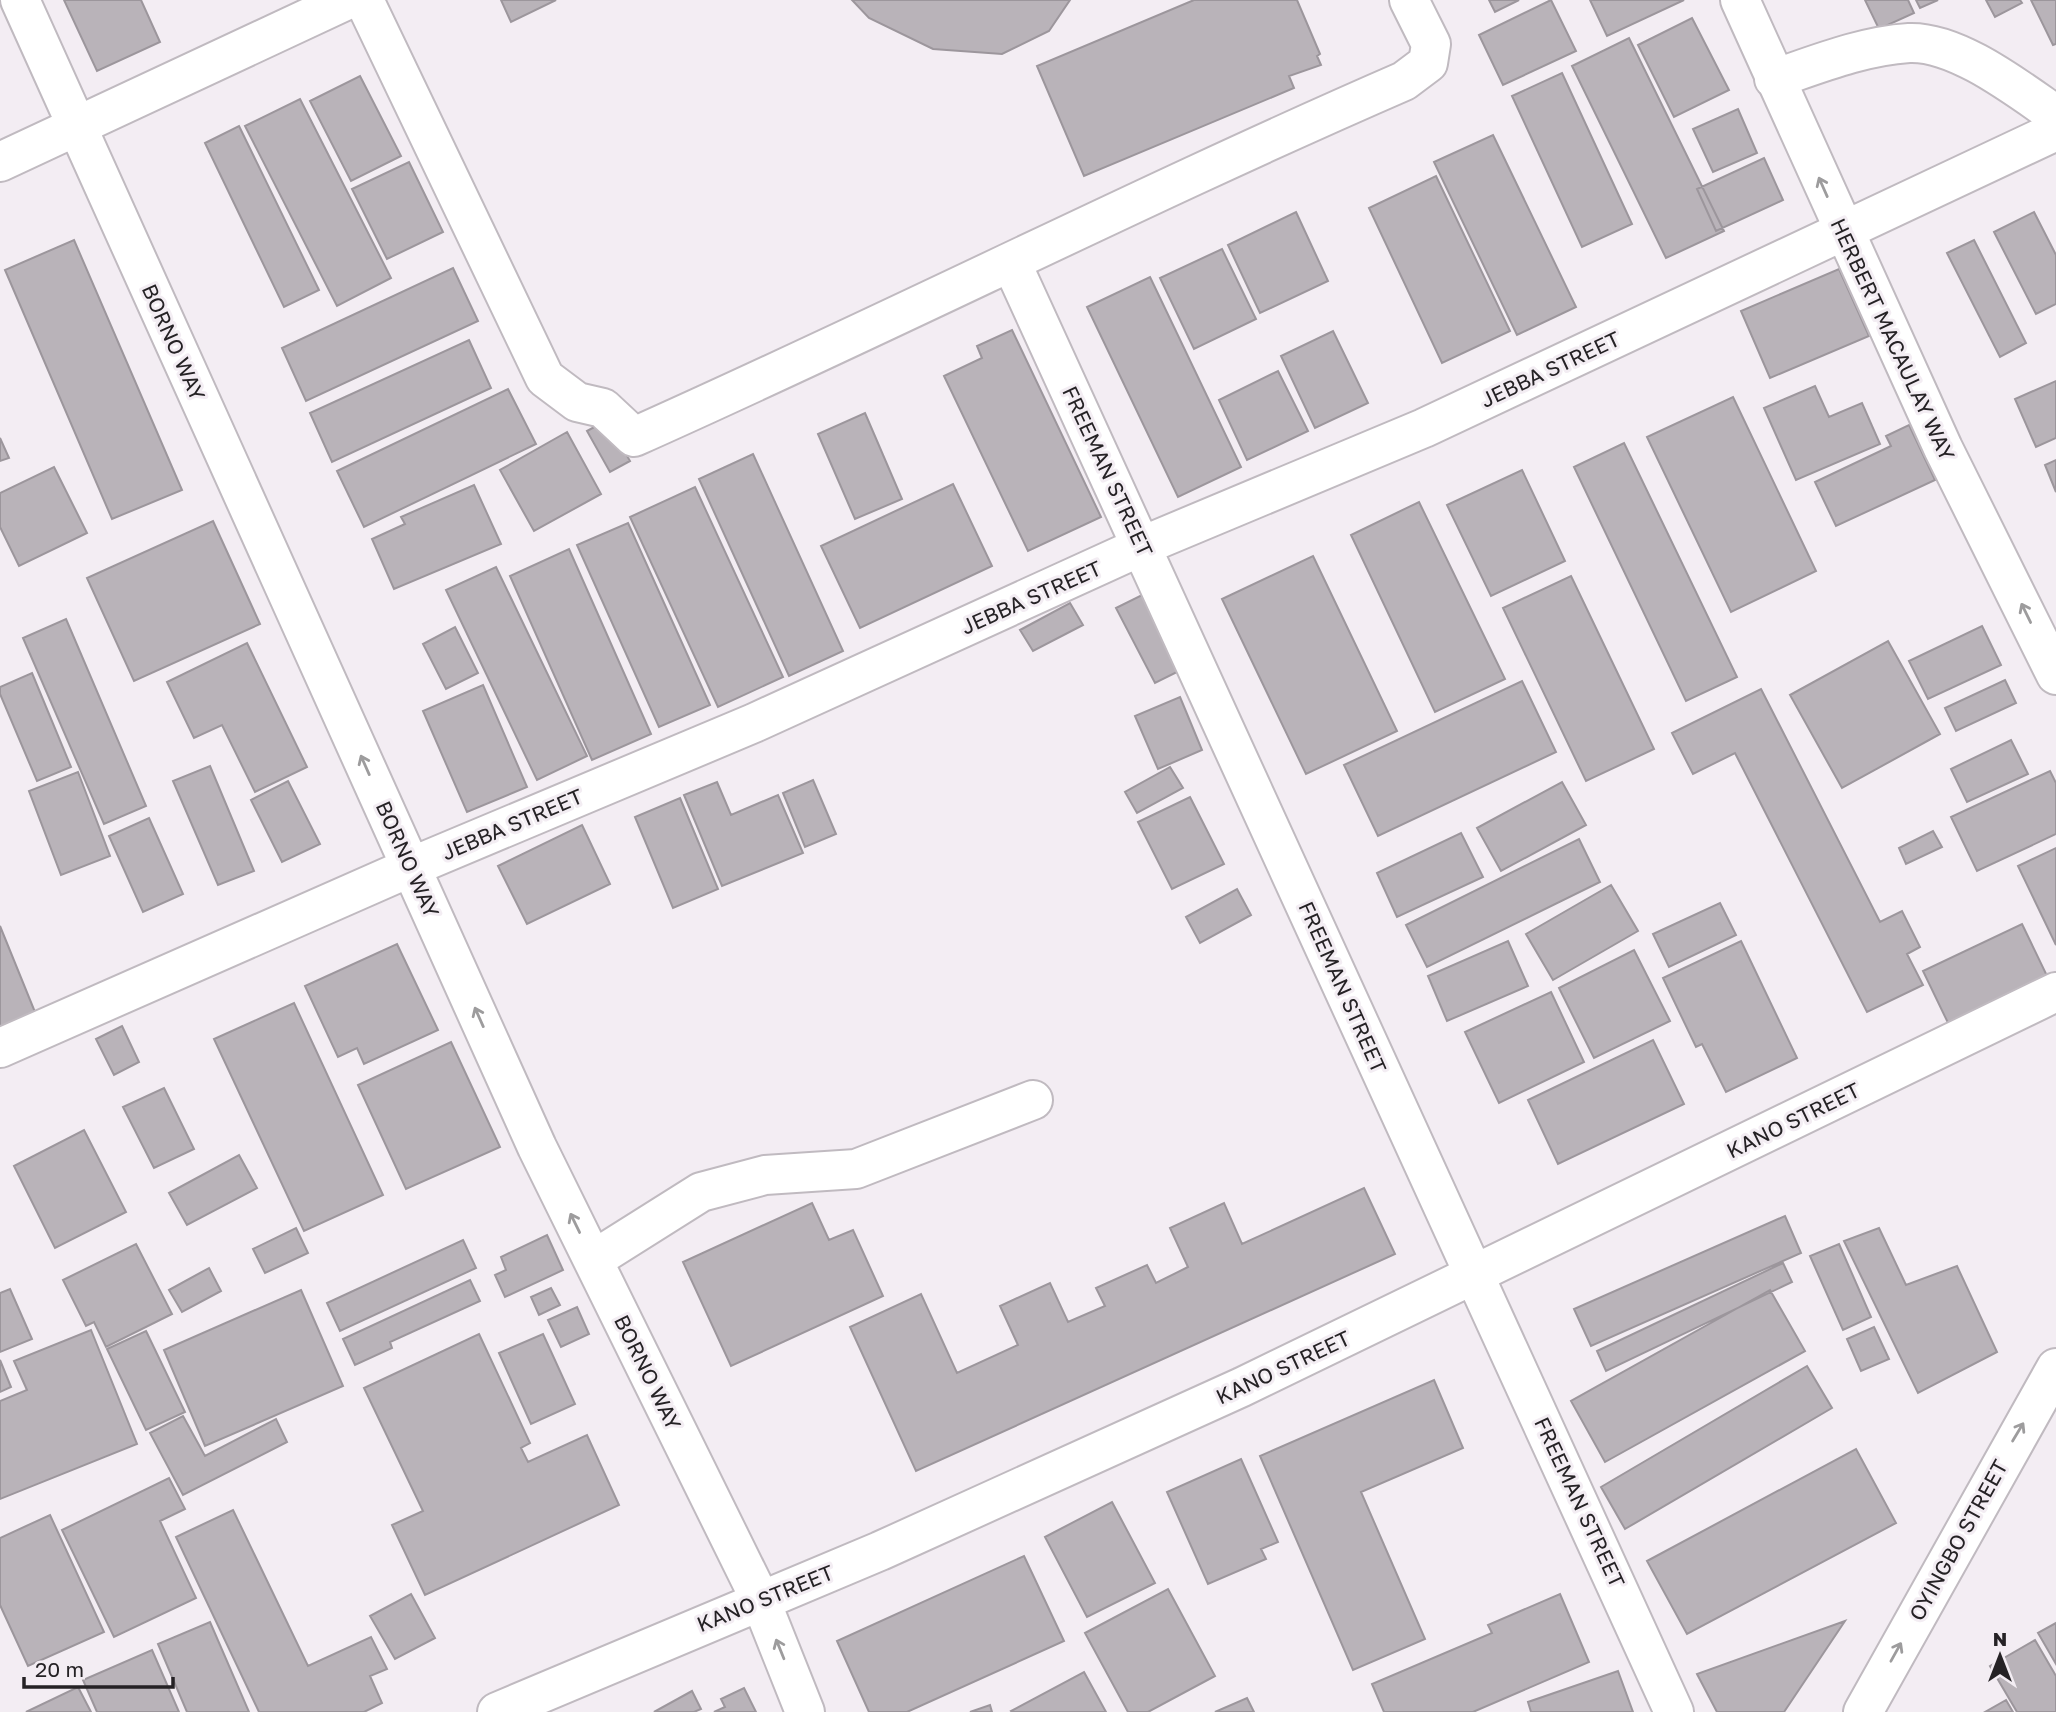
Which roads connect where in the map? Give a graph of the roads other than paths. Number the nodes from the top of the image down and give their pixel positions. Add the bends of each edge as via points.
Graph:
1 (20, 0) edge
2 (347, 0) edge
3 (364, 0) edge
4 (1409, 0) edge
5 (1740, 0) edge
6 (1774, 79) junction
7 (2056, 115) edge
8 (77, 125) junction
9 (2056, 131) edge
10 (0, 162) edge
11 (1842, 230) junction
12 (1011, 262) junction
13 (1142, 546) junction
14 (2056, 675) edge
15 (411, 866) junction
16 (2056, 992) edge
17 (0, 1048) edge
18 (1032, 1100) dead end
19 (593, 1260) junction
20 (1473, 1275) junction
21 (2056, 1368) edge
22 (760, 1599) junction
23 (497, 1712) edge
24 (805, 1712) edge
25 (1674, 1712) edge
26 (1863, 1712) edge

1 - 8 main road, BORNO WAY
2 - 8 main road
3 - 12 main road via 545,378 577,402 603,408 634,437
4 - 12 main road via 1431,44 1428,63 1404,81 1226,158
5 - 6 main road, HERBERT MACAULAY WAY
6 - 7 main road via 1858,50 1911,43 1951,52 2001,77
11 -> 6 main road, HERBERT MACAULAY WAY
8 - 10 main road
15 -> 8 main road, BORNO WAY
9 - 11 main road, JEBBA STREET
11 - 13 main road, JEBBA STREET via 1424,428
14 -> 11 main road, HERBERT MACAULAY WAY
12 - 13 main road, FREEMAN STREET
13 - 15 main road, JEBBA STREET via 754,723
13 - 20 main road, FREEMAN STREET
15 - 17 main road, JEBBA STREET
19 -> 15 main road, BORNO WAY
16 - 20 main road, KANO STREET
18 - 19 main road via 856,1169 765,1175 701,1192
19 - 22 main road, BORNO WAY
20 - 22 main road, KANO STREET via 1230,1393 880,1551
20 - 25 main road, FREEMAN STREET
26 -> 21 main road, OYINGBO STREET
22 - 23 main road, KANO STREET
24 -> 22 main road, BORNO WAY

